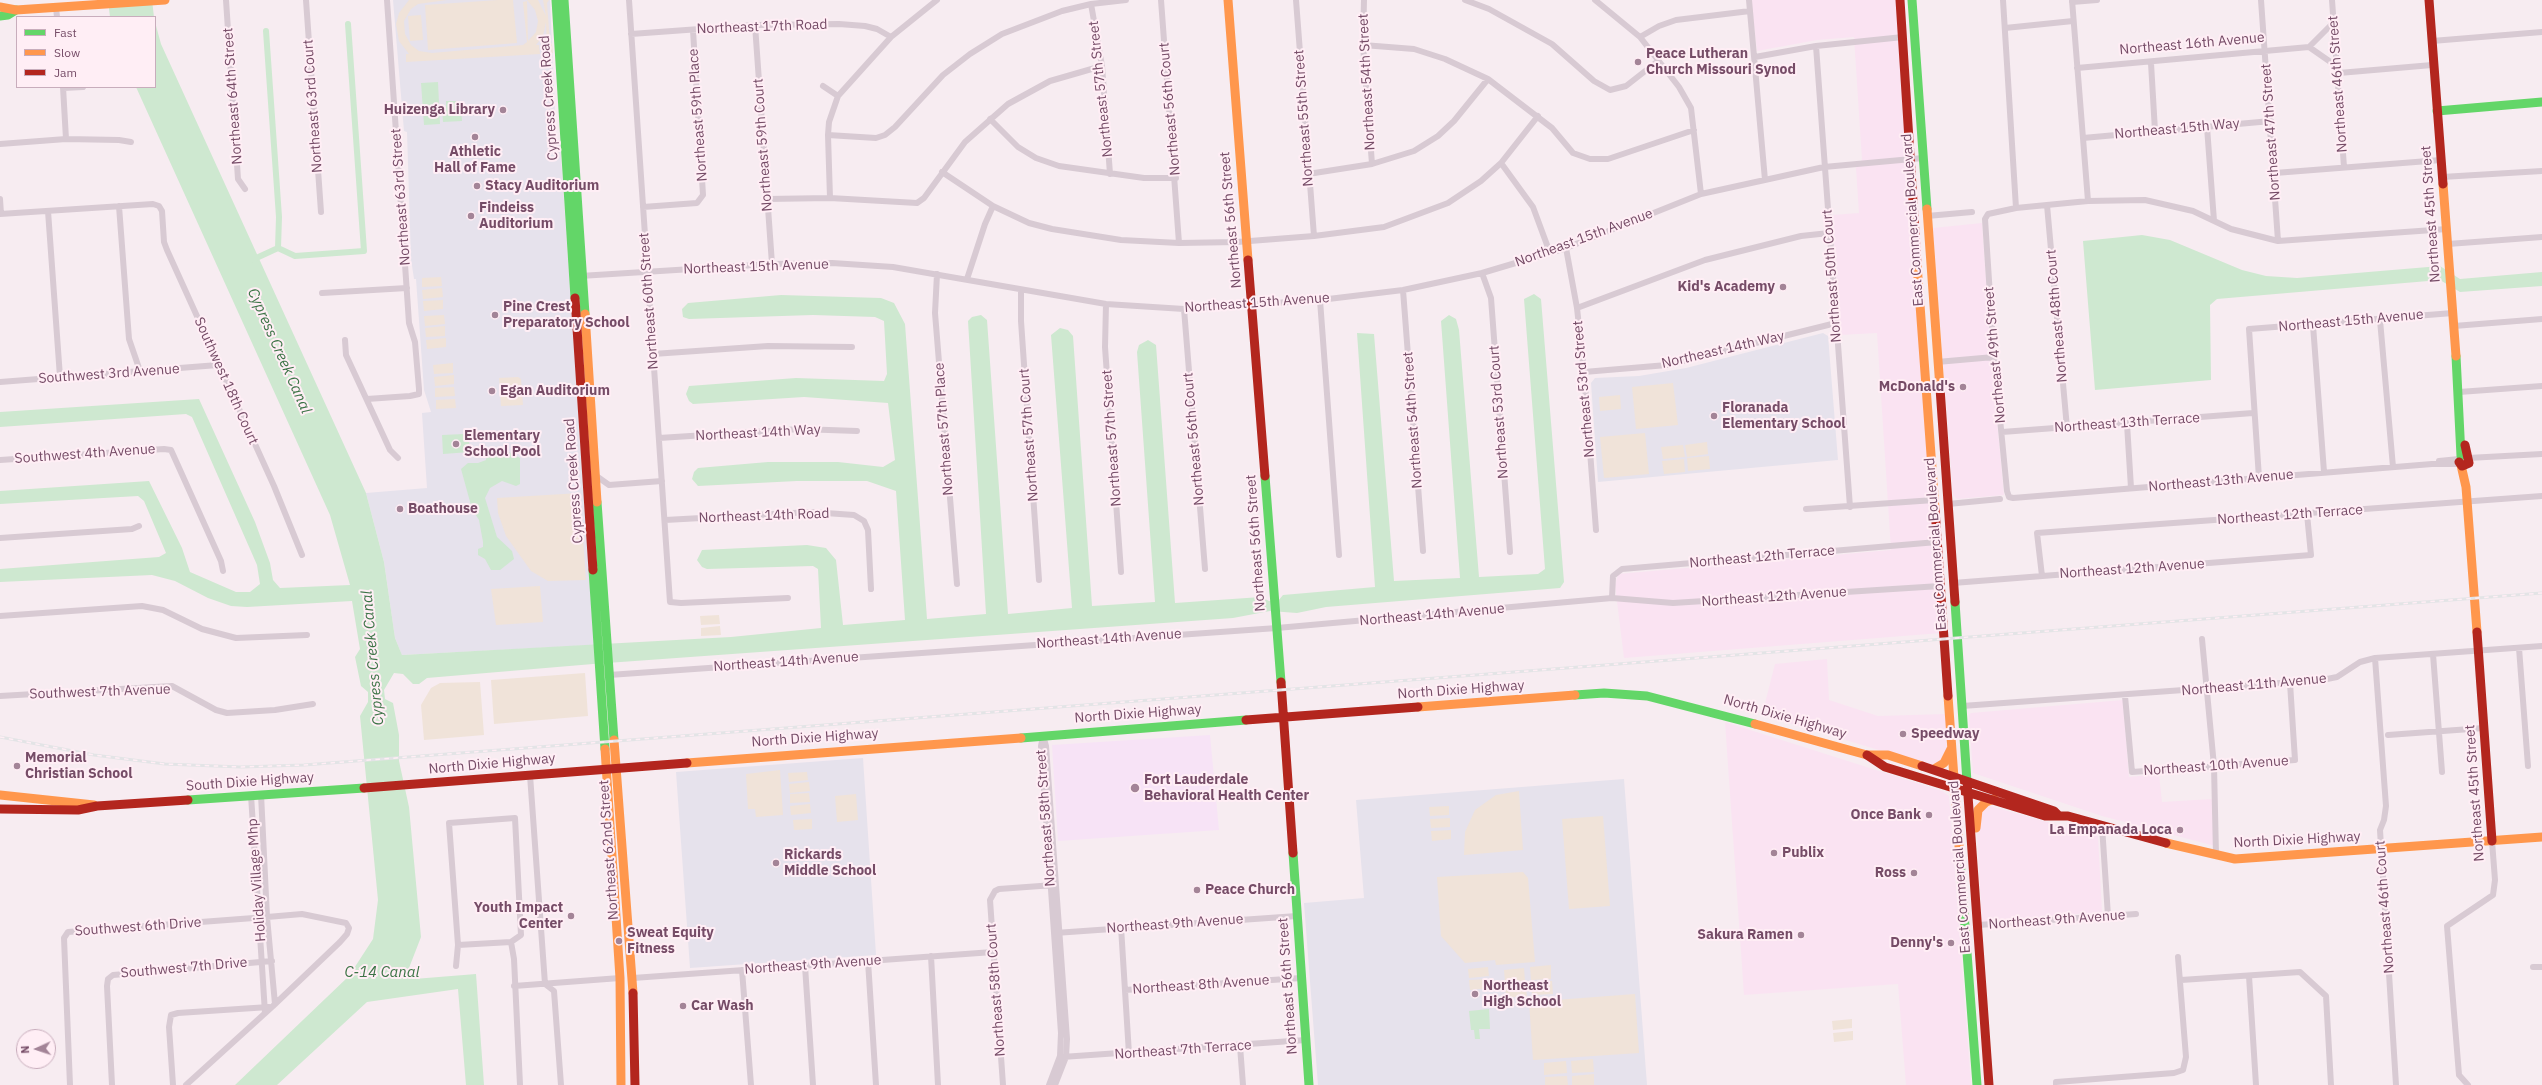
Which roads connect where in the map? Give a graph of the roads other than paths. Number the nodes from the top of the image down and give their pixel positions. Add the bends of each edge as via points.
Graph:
1 (165, 0) edge
2 (226, 0) edge
3 (306, 0) edge
4 (387, 0) edge
5 (556, 0) edge
6 (564, 0) edge
7 (629, 0) edge
8 (937, 0) edge
9 (1126, 0) edge
10 (1161, 0) edge
11 (1228, 0) edge
12 (1296, 0) edge
13 (1364, 0) edge
14 (1465, 0) edge
15 (1596, 0) edge
16 (1749, 0) edge
17 (1900, 0) edge
18 (1912, 0) edge
19 (2003, 0) edge
20 (2097, 0) edge
21 (2261, 0) edge
22 (2332, 0) edge
23 (2429, 0) edge
24 (2072, 1) edge
25 (90, 3) edge
26 (1091, 4) junction
27 (0, 7) edge
28 (16, 10) junction
29 (1750, 11) junction
30 (56, 12) edge
31 (0, 16) edge
32 (2073, 22) junction
33 (2334, 22) junction
34 (755, 26) junction
35 (2005, 28) junction
36 (693, 30) junction
37 (2542, 32) edge
38 (631, 34) junction
39 (890, 37) junction
40 (1640, 37) junction
41 (1903, 37) junction
42 (2432, 41) junction
43 (1363, 45) junction
44 (1816, 46) junction
45 (2309, 47) junction
46 (2265, 52) junction
47 (1755, 57) junction
48 (1658, 61) junction
49 (2151, 63) junction
50 (2432, 65) junction
51 (1102, 66) junction
52 (2077, 68) junction
53 (2339, 73) junction
54 (1488, 79) junction
55 (823, 86) dead end
56 (63, 88) edge
57 (838, 96) junction
58 (2542, 102) edge
59 (2437, 111) junction
60 (1538, 116) junction
61 (990, 119) junction
62 (2271, 121) junction
63 (2207, 127) junction
64 (1694, 130) junction
65 (2155, 131) junction
66 (828, 135) junction
67 (2083, 138) junction
68 (66, 139) junction
69 (131, 142) dead end
70 (0, 144) edge
71 (1923, 158) junction
72 (1910, 159) junction
73 (2441, 160) junction
74 (1501, 163) junction
75 (1372, 164) junction
76 (1824, 167) junction
77 (2344, 167) junction
78 (2542, 171) edge
79 (942, 172) junction
80 (2275, 173) junction
81 (1110, 174) junction
82 (1308, 174) junction
83 (2442, 177) junction
84 (1176, 178) junction
85 (1765, 180) junction
86 (246, 189) dead end
87 (1701, 194) junction
88 (830, 198) junction
89 (767, 199) junction
90 (0, 200) edge
91 (2088, 201) junction
92 (2046, 205) junction
93 (119, 206) junction
94 (993, 206) junction
95 (643, 207) junction
96 (2016, 208) junction
97 (48, 211) junction
98 (321, 212) dead end
99 (1972, 212) dead end
100 (1, 214) edge
101 (1927, 216) junction
102 (2214, 221) junction
103 (2446, 229) junction
104 (1829, 233) junction
105 (1314, 236) junction
106 (2542, 237) edge
107 (1246, 241) junction
108 (2278, 241) junction
109 (1179, 243) junction
110 (2448, 244) junction
111 (1566, 248) junction
112 (1550, 253) junction
113 (772, 264) junction
114 (648, 272) junction
115 (1482, 273) junction
116 (937, 274) junction
117 (579, 276) junction
118 (967, 279) junction
119 (407, 288) junction
120 (1021, 290) junction
121 (1404, 290) junction
122 (322, 293) dead end
123 (1320, 300) junction
124 (1106, 304) junction
125 (1252, 305) junction
126 (1577, 308) junction
127 (1184, 309) junction
128 (2453, 313) junction
129 (2542, 319) edge
130 (2380, 320) junction
131 (1836, 323) junction
132 (2313, 325) junction
133 (2454, 326) junction
134 (345, 340) dead end
135 (852, 347) dead end
136 (1923, 347) junction
137 (653, 354) junction
138 (1994, 357) junction
139 (1937, 362) junction
140 (218, 365) junction
141 (1925, 368) junction
142 (140, 371) junction
143 (1584, 372) junction
144 (60, 377) junction
145 (1939, 381) junction
146 (0, 382) edge
147 (2542, 386) edge
148 (2459, 392) junction
149 (367, 399) junction
150 (2253, 413) junction
151 (2127, 424) junction
152 (2067, 428) junction
153 (857, 431) dead end
154 (2002, 432) junction
155 (659, 438) junction
156 (2542, 454) edge
157 (398, 458) dead end
158 (0, 460) edge
159 (2464, 461) junction
160 (2393, 467) junction
161 (2324, 472) junction
162 (2259, 478) junction
163 (593, 481) junction
164 (662, 481) junction
165 (2131, 488) junction
166 (2542, 496) edge
167 (2009, 497) joint
168 (1934, 500) junction
169 (2000, 500) dead end
170 (2467, 502) junction
171 (1948, 504) junction
172 (1850, 507) junction
173 (1806, 509) dead end
174 (2307, 514) junction
175 (665, 520) junction
176 (139, 526) dead end
177 (1596, 530) dead end
178 (0, 538) edge
179 (1950, 540) junction
180 (1937, 542) junction
181 (1423, 551) dead end
182 (1510, 552) dead end
183 (302, 555) dead end
184 (1339, 555) dead end
185 (1205, 569) dead end
186 (223, 571) dead end
187 (1121, 572) dead end
188 (2042, 576) junction
189 (1039, 580) dead end
190 (1953, 583) junction
191 (956, 584) dead end
192 (1940, 586) junction
193 (871, 589) dead end
194 (788, 598) dead end
195 (1610, 598) junction
196 (0, 616) edge
197 (1277, 628) junction
198 (307, 635) dead end
199 (2202, 639) dead end
200 (2542, 646) edge
201 (2519, 648) junction
202 (2478, 651) junction
203 (2433, 654) junction
204 (2375, 658) junction
205 (606, 669) junction
206 (2290, 683) junction
207 (2205, 690) junction
208 (0, 696) edge
209 (2126, 696) junction
210 (313, 704) dead end
211 (1962, 706) junction
212 (1284, 718) junction
213 (2484, 728) junction
214 (2439, 732) junction
215 (1043, 735) junction
216 (2388, 735) dead end
217 (1952, 747) junction
218 (1867, 755) junction
219 (2214, 766) junction
220 (2528, 766) dead end
221 (605, 768) junction
222 (619, 768) junction
223 (1934, 769) junction
224 (2442, 772) dead end
225 (530, 775) junction
226 (1954, 776) junction
227 (1967, 780) junction
228 (405, 785) joint
229 (1954, 787) junction
230 (1968, 792) junction
231 (261, 794) junction
232 (0, 795) edge
233 (251, 795) junction
234 (1994, 800) junction
235 (97, 806) junction
236 (0, 809) edge
237 (2058, 815) junction
238 (2102, 826) junction
239 (1971, 837) junction
240 (2542, 837) edge
241 (2492, 841) junction
242 (2381, 850) junction
243 (2216, 855) junction
244 (1053, 885) junction
245 (1963, 892) junction
246 (2136, 914) dead end
247 (1297, 916) junction
248 (2108, 916) junction
249 (259, 917) junction
250 (267, 917) junction
251 (1965, 923) junction
252 (1978, 925) junction
253 (1121, 927) junction
254 (1056, 932) junction
255 (511, 942) junction
256 (458, 945) junction
257 (993, 952) junction
258 (931, 956) junction
259 (2178, 956) dead end
260 (618, 957) junction
261 (272, 961) junction
262 (868, 961) junction
263 (263, 962) junction
264 (456, 966) dead end
265 (805, 966) junction
266 (2533, 967) dead end
267 (2542, 967) edge
268 (742, 970) junction
269 (1981, 973) junction
270 (2249, 976) junction
271 (620, 978) junction
272 (633, 978) junction
273 (1301, 978) junction
274 (2181, 980) junction
275 (545, 984) junction
276 (1970, 984) junction
277 (514, 986) junction
278 (1125, 990) junction
279 (274, 1005) junction
280 (634, 1006) junction
281 (265, 1010) junction
282 (1306, 1040) junction
283 (1240, 1046) junction
284 (1987, 1047) junction
285 (1974, 1048) junction
286 (1129, 1054) junction
287 (1063, 1057) junction
288 (2056, 1083) edge
289 (70, 1085) edge
290 (112, 1085) edge
291 (173, 1085) edge
292 (186, 1085) edge
293 (520, 1085) edge
294 (561, 1085) edge
295 (621, 1085) edge
296 (635, 1085) edge
297 (751, 1085) edge
298 (813, 1085) edge
299 (876, 1085) edge
300 (938, 1085) edge
301 (1003, 1085) edge
302 (1049, 1085) edge
303 (1055, 1085) edge
304 (1243, 1085) edge
305 (1309, 1085) edge
306 (1977, 1085) edge
307 (1985, 1085) edge
308 (1989, 1085) edge
309 (2256, 1085) edge
310 (2331, 1085) edge
311 (2396, 1085) edge
312 (2468, 1085) edge

1 - 25 main road
2 - 86 street, Northeast 64th Street via 238,179
3 - 98 street, Northeast 63rd Court
4 - 119 street, Northeast 63rd Street
5 - 117 main road, Cypress Creek Road
6 - 117 main road, Cypress Creek Road
7 - 38 street, Northeast 60th Street
8 - 39 street
9 - 26 street
10 - 84 street, Northeast 56th Court
11 - 107 main road, Northeast 56th Street
12 - 82 street, Northeast 55th Street
13 - 43 street, Northeast 54th Street
14 - 48 street via 1489,9 1552,44 1594,81 1610,90 1626,86
15 - 40 street
16 - 29 street
17 - 41 main road, East Commercial Boulevard
18 - 71 main road, East Commercial Boulevard
19 - 35 street
20 - 24 street
21 - 46 street, Northeast 47th Street
22 - 33 street, Northeast 46th Street
23 - 42 main road, Northeast 45th Street
24 - 32 street
25 - 30 main road
26 - 51 street, Northeast 57th Street
26 - 66 street via 1043,16 1002,34 970,54 943,75 885,135 876,138
27 - 28 main road
28 - 30 main road
28 - 31 main road
29 - 40 street via 1676,20
29 - 47 street
32 - 35 street
32 - 52 street
33 - 45 street
33 - 53 street, Northeast 46th Street
34 - 36 street, Northeast 17th Road
34 - 39 street, Northeast 17th Road via 865,26 877,29
34 - 89 street, Northeast 59th Court
35 - 96 street
36 - 38 street, Northeast 17th Road
36 - 95 street, Northeast 59th Place via 704,195 697,203
37 - 42 street
38 - 95 street, Northeast 60th Street
39 - 57 street
40 - 48 street
41 - 44 street
41 - 72 main road, East Commercial Boulevard
42 - 50 main road, Northeast 45th Street
43 - 54 street via 1414,49 1445,59
43 - 75 street, Northeast 54th Street
44 - 47 street
44 - 76 street, Northeast 50th Court
45 - 46 street, Northeast 16th Avenue
45 - 53 street via 2332,62
46 - 49 street, Northeast 16th Avenue
46 - 62 street, Northeast 47th Street
47 - 85 street
48 - 64 street via 1692,108
49 - 52 street, Northeast 16th Avenue
49 - 65 street
50 - 53 street
50 - 59 main road, Northeast 45th Street
51 - 61 street via 1076,72 1033,89
51 - 81 street, Northeast 57th Street
52 - 67 street
53 - 77 street, Northeast 46th Street
54 - 60 street
54 - 75 street via 1454,121 1438,136 1414,151
55 - 57 street
56 - 68 street
57 - 66 street via 829,122
58 - 59 main road
59 - 73 main road, Northeast 45th Street
60 - 64 street via 1573,153 1590,159 1608,159
60 - 74 street
61 - 79 street via 965,142
61 - 81 street via 1018,147 1036,158 1059,166
62 - 63 street, Northeast 15th Way
62 - 80 street, Northeast 47th Street
63 - 65 street, Northeast 15th Way
63 - 102 street
64 - 87 street
65 - 67 street, Northeast 15th Way
66 - 88 street
67 - 91 street
68 - 69 street
68 - 70 street
71 - 72 street, Northeast 15th Avenue
71 - 101 main road, East Commercial Boulevard
72 - 76 street, Northeast 15th Avenue
72 - 136 main road, East Commercial Boulevard
73 - 77 street
73 - 83 main road, Northeast 45th Street
74 - 105 street via 1481,181 1448,203 1384,227
74 - 112 street via 1533,208
75 - 82 street
76 - 85 street, Northeast 15th Avenue
76 - 104 street, Northeast 50th Court
77 - 80 street
78 - 83 street
79 - 88 street via 924,198 917,203
79 - 94 street
80 - 108 street, Northeast 47th Street
81 - 84 street
82 - 105 street, Northeast 55th Street
83 - 103 main road, Northeast 45th Street
84 - 109 street, Northeast 56th Court
85 - 87 street, Northeast 15th Avenue
87 - 111 street, Northeast 15th Avenue
88 - 89 street
89 - 113 street, Northeast 59th Court
90 - 100 street
91 - 92 street
91 - 102 street via 2145,200 2171,205
92 - 96 street
92 - 152 street, Northeast 48th Court
93 - 97 street
93 - 140 street, Southwest 18th Court via 159,206 162,211 164,242
93 - 142 street via 129,339
94 - 109 street via 1029,223 1052,229 1121,240
94 - 118 street
95 - 114 street, Northeast 60th Street
96 - 138 street, Northeast 49th Street via 1988,214 1985,220
97 - 100 street
97 - 144 street
99 - 101 street
101 - 139 main road, East Commercial Boulevard
102 - 108 street via 2255,237
103 - 108 street
103 - 110 main road, Northeast 45th Street
104 - 126 street via 1801,236 1705,260
104 - 131 street, Northeast 50th Court
105 - 107 street
106 - 110 street
107 - 109 street
107 - 125 main road, Northeast 56th Street
110 - 128 main road, Northeast 45th Street
111 - 112 street, Northeast 15th Avenue
111 - 126 street, Northeast 53rd Street
112 - 115 street, Northeast 15th Avenue
113 - 114 street, Northeast 15th Avenue
113 - 116 street, Northeast 15th Avenue via 832,263
114 - 117 street, Northeast 15th Avenue
114 - 137 street, Northeast 60th Street
115 - 121 street, Northeast 15th Avenue
115 - 182 street, Northeast 53rd Court via 1491,298
116 - 118 street, Northeast 15th Avenue
116 - 191 street, Northeast 57th Place via 935,313
117 - 163 main road, Cypress Creek Road
118 - 120 street, Northeast 15th Avenue
119 - 122 street
119 - 149 street, Northeast 63rd Street via 419,394
120 - 124 street, Northeast 15th Avenue
120 - 189 street, Northeast 57th Court via 1020,321
121 - 123 street, Northeast 15th Avenue
121 - 181 street, Northeast 54th Street
123 - 125 street, Northeast 15th Avenue
123 - 184 street
124 - 127 street, Northeast 15th Avenue
124 - 187 street, Northeast 57th Street via 1105,347
125 - 127 street, Northeast 15th Avenue
125 - 197 main road, Northeast 56th Street
126 - 143 street, Northeast 53rd Street
127 - 185 street, Northeast 56th Court
128 - 130 street, Northeast 15th Avenue
128 - 133 main road, Northeast 45th Street
129 - 133 street
130 - 132 street, Northeast 15th Avenue
130 - 160 street
131 - 143 street, Northeast 14th Way via 1667,365
131 - 172 street, Northeast 50th Court
132 - 150 street, Northeast 15th Avenue via 2249,329
132 - 161 street
133 - 148 main road, Northeast 45th Street
134 - 149 street via 346,355
135 - 137 street via 768,346
136 - 139 main road
136 - 141 main road, East Commercial Boulevard
137 - 155 street, Northeast 60th Street
138 - 139 street
138 - 154 street, Northeast 49th Street
139 - 145 main road, East Commercial Boulevard
140 - 142 street, Southwest 3rd Avenue
140 - 183 street, Southwest 18th Court via 274,486
141 - 145 main road via 1934,373
141 - 168 main road, East Commercial Boulevard
142 - 144 street, Southwest 3rd Avenue
143 - 177 street, Northeast 53rd Street
144 - 146 street, Southwest 3rd Avenue
145 - 171 main road, East Commercial Boulevard
147 - 148 street
148 - 159 main road, Northeast 45th Street
149 - 157 street via 390,450
150 - 151 street, Northeast 13th Terrace
150 - 162 street
151 - 152 street, Northeast 13th Terrace
151 - 165 street
152 - 154 street, Northeast 13th Terrace
153 - 155 street, Northeast 14th Way via 800,429
154 - 167 street, Northeast 49th Street
155 - 164 street, Northeast 60th Street
156 - 159 street, Northeast 13th Avenue
158 - 186 street, Southwest 4th Avenue via 164,448 171,450 221,561
159 - 160 street, Northeast 13th Avenue
159 - 170 main road, Northeast 45th Street via 2462,478
160 - 161 street, Northeast 13th Avenue
161 - 162 street, Northeast 13th Avenue
162 - 165 street, Northeast 13th Avenue
163 - 164 street via 608,485
163 - 205 main road, Cypress Creek Road
164 - 175 street, Northeast 60th Street
165 - 167 street, Northeast 13th Avenue
166 - 170 street, Northeast 12th Terrace
168 - 172 street
168 - 179 main road via 1942,508
168 - 180 main road, East Commercial Boulevard
169 - 171 street
170 - 174 street, Northeast 12th Terrace
170 - 202 main road, Northeast 45th Street
171 - 179 main road, East Commercial Boulevard
172 - 173 street
174 - 188 street, Northeast 12th Avenue via 2311,555
174 - 188 street, Northeast 12th Terrace via 2037,533
175 - 193 street, Northeast 14th Road via 811,512 854,515 864,521 868,530
175 - 194 street, Northeast 60th Street via 670,602
176 - 178 street via 132,529
179 - 190 main road, East Commercial Boulevard
180 - 192 main road, East Commercial Boulevard
180 - 195 street, Northeast 12th Terrace via 1622,569 1613,576
188 - 190 street, Northeast 12th Avenue
190 - 211 main road, East Commercial Boulevard
192 - 195 street, Northeast 12th Avenue via 1673,603
192 - 217 main road, East Commercial Boulevard
195 - 197 street, Northeast 14th Avenue
196 - 198 street via 142,606 163,610 202,629 236,638
197 - 205 street, Northeast 14th Avenue
197 - 212 main road, Northeast 56th Street
199 - 207 street
200 - 201 street, Northeast 11th Avenue
201 - 202 street, Northeast 11th Avenue
201 - 220 street
202 - 203 street, Northeast 11th Avenue
202 - 213 main road, Northeast 45th Street
203 - 204 street, Northeast 11th Avenue
203 - 214 street
204 - 206 street, Northeast 11th Avenue via 2360,662 2337,677
204 - 242 street, Northeast 46th Court via 2386,806 2380,830
205 - 221 main road, Cypress Creek Road
205 - 222 main road, Cypress Creek Road
206 - 207 street, Northeast 11th Avenue
206 - 219 street, Northeast 10th Avenue via 2295,760
207 - 209 street, Northeast 11th Avenue
207 - 219 street
208 - 210 street, Southwest 7th Avenue via 172,686 216,710 227,713 280,710
209 - 211 street, Northeast 11th Avenue
209 - 219 street, Northeast 10th Avenue via 2132,772
211 - 227 main road, East Commercial Boulevard
212 - 215 main road, North Dixie Highway
212 - 218 main road, North Dixie Highway via 1604,693 1647,696 1686,705
212 - 247 main road, Northeast 56th Street
213 - 214 street
213 - 241 main road, Northeast 45th Street
214 - 216 street
214 - 224 street
215 - 222 main road, North Dixie Highway
215 - 244 street, Northeast 58th Street via 1041,746
217 - 223 main road via 1948,758
217 - 226 main road, East Commercial Boulevard
218 - 223 main road, North Dixie Highway via 1888,755
218 - 229 main road, North Dixie Highway via 1885,767
219 - 243 street
221 - 222 main road, North Dixie Highway
221 - 225 main road, North Dixie Highway
221 - 260 main road, Northeast 62nd Street
222 - 272 main road, Northeast 62nd Street
223 - 226 main road, North Dixie Highway
225 - 228 main road, North Dixie Highway
225 - 275 street
226 - 227 main road, North Dixie Highway
226 - 229 main road, East Commercial Boulevard
227 - 230 main road, East Commercial Boulevard
227 - 237 main road, North Dixie Highway via 2054,811
228 - 231 main road, South Dixie Highway
229 - 230 main road, North Dixie Highway
229 - 245 main road, East Commercial Boulevard
230 - 234 main road, North Dixie Highway
230 - 239 main road, East Commercial Boulevard
231 - 233 main road, South Dixie Highway
231 - 250 street, Holiday Village Mhp
232 - 235 main road, South Dixie Highway
233 - 235 main road, South Dixie Highway
233 - 249 street, Holiday Village Mhp
234 - 237 main road, North Dixie Highway via 2045,816
234 - 239 main road via 1986,802 1978,810 1976,831
235 - 236 main road, South Dixie Highway via 78,810
237 - 238 main road, North Dixie Highway
238 - 243 main road, North Dixie Highway
238 - 248 street
239 - 252 main road, East Commercial Boulevard
240 - 241 main road, North Dixie Highway
241 - 242 main road, North Dixie Highway
241 - 312 street, Northeast 45th Street via 2495,880 2493,895 2447,926 2459,1075
242 - 243 main road, North Dixie Highway via 2235,859
242 - 311 street, Northeast 46th Court
244 - 254 street, Northeast 58th Street
244 - 257 street, Northeast 58th Court via 999,889 992,895 990,906
245 - 251 main road, East Commercial Boulevard
245 - 252 main road via 1969,898 1971,915
246 - 248 street, Northeast 9th Avenue
247 - 253 street, Northeast 9th Avenue
247 - 273 main road, Northeast 56th Street
248 - 252 street, Northeast 9th Avenue
249 - 250 street, Southwest 6th Drive
249 - 263 street, Holiday Village Mhp
249 - 289 street, Southwest 6th Drive via 68,932 64,938 63,953
250 - 261 street, Holiday Village Mhp
250 - 279 street, Holiday Village Mhp via 302,914 346,923 349,928 347,934
251 - 269 main road via 1973,935 1977,966
251 - 276 main road, East Commercial Boulevard
252 - 269 main road, East Commercial Boulevard
253 - 254 street, Northeast 9th Avenue
253 - 278 street
254 - 287 street, Northeast 58th Street via 1066,1020
255 - 256 street
255 - 256 street via 521,935 522,924 515,818 449,823
255 - 277 street
256 - 264 street
257 - 258 street, Northeast 9th Avenue
257 - 301 street, Northeast 58th Court
258 - 262 street, Northeast 9th Avenue
258 - 300 street
259 - 274 street
260 - 271 main road, Northeast 62nd Street
260 - 272 main road via 627,975
261 - 263 street, Southwest 7th Drive
261 - 279 street, Holiday Village Mhp
262 - 265 street, Northeast 9th Avenue
262 - 299 street
263 - 281 street, Holiday Village Mhp
263 - 290 street, Southwest 7th Drive via 113,975 108,979
265 - 268 street, Northeast 9th Avenue
265 - 298 street
266 - 267 street
268 - 272 street, Northeast 9th Avenue
268 - 297 street
269 - 284 main road, East Commercial Boulevard
270 - 274 street
270 - 309 street
270 - 310 street via 2300,972 2326,996
271 - 275 street
271 - 280 main road via 625,982
271 - 295 main road
272 - 280 main road
273 - 278 street, Northeast 8th Avenue
273 - 282 main road, Northeast 56th Street
274 - 288 street via 2186,1057 2182,1070 2174,1073
275 - 277 street
275 - 294 street via 554,991
276 - 284 main road via 1976,995 1981,1041
276 - 285 main road, East Commercial Boulevard
277 - 293 street
278 - 286 street
279 - 281 street
280 - 296 main road
281 - 291 street via 171,1015 169,1027
281 - 292 street
282 - 283 street, Northeast 7th Terrace
282 - 305 main road, Northeast 56th Street
283 - 286 street, Northeast 7th Terrace
283 - 304 street
284 - 308 main road, East Commercial Boulevard
285 - 306 main road, East Commercial Boulevard
285 - 307 main road via 1982,1058
286 - 287 street, Northeast 7th Terrace
287 - 302 street, Northeast 58th Street
287 - 303 street, Northeast 58th Street

